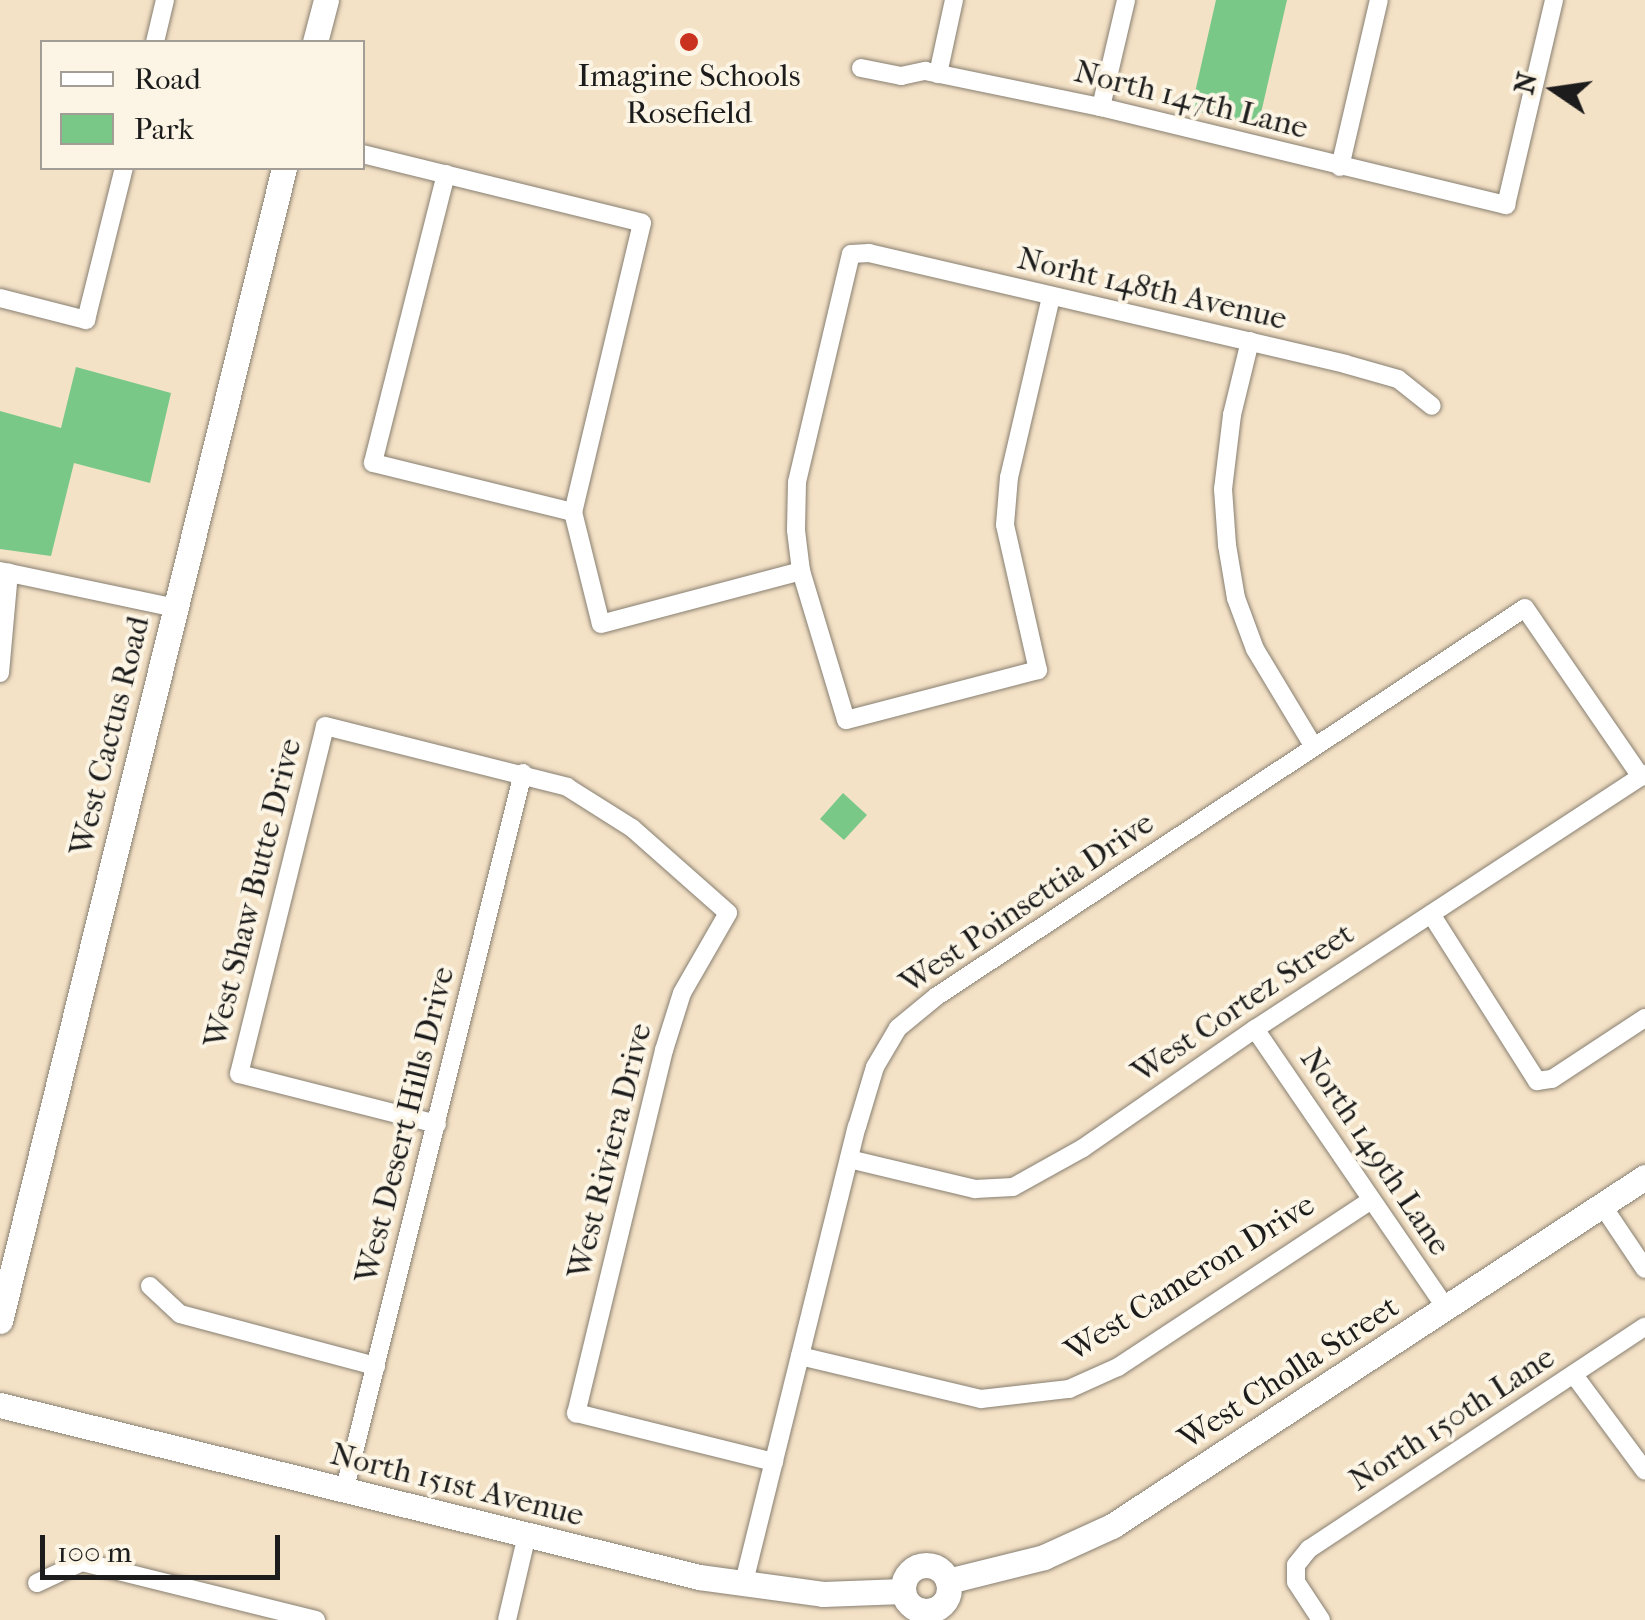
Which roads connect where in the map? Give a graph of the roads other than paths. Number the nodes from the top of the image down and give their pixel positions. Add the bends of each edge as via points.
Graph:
1 (165, 0) edge
2 (326, 0) edge
3 (954, 0) edge
4 (1126, 0) edge
5 (1378, 0) edge
6 (1554, 0) edge
7 (155, 40) edge
8 (316, 40) edge
9 (860, 68) dead end
10 (938, 74) junction
11 (1102, 107) junction
12 (365, 155) edge
13 (1340, 167) junction
14 (124, 170) edge
15 (284, 170) edge
16 (446, 174) junction
17 (1051, 297) junction
18 (0, 298) edge
19 (1250, 342) junction
20 (1432, 406) dead end
21 (573, 512) junction
22 (801, 570) junction
23 (4, 571) edge
24 (175, 608) junction
25 (0, 673) edge
26 (1314, 746) junction
27 (523, 773) junction
28 (1643, 776) edge
29 (1431, 914) junction
30 (1645, 1018) edge
31 (1255, 1029) junction
32 (437, 1124) junction
33 (850, 1159) junction
34 (1645, 1177) edge
35 (1371, 1200) junction
36 (1602, 1205) junction
37 (1645, 1269) edge
38 (150, 1286) dead end
39 (1446, 1308) junction
40 (0, 1320) edge
41 (1645, 1327) edge
42 (800, 1356) junction
43 (376, 1366) junction
44 (1574, 1375) junction
45 (0, 1405) edge
46 (774, 1462) junction
47 (1645, 1471) edge
48 (344, 1492) junction
49 (527, 1535) junction
50 (948, 1581) junction
51 (37, 1584) dead end
52 (743, 1586) junction
53 (903, 1591) junction
54 (932, 1615) edge
55 (304, 1619) edge
56 (507, 1620) edge
57 (1321, 1620) edge

1 - 7 street
2 - 8 street
3 - 10 street
4 - 11 street
5 - 13 street
6 - 13 street, North 147th Lane via 1506,205
9 - 10 street, North 147th Lane
10 - 11 street, North 147th Lane
11 - 13 street, North 147th Lane
12 - 16 street
14 - 18 street via 86,320
15 - 24 street, West Cactus Road
16 - 21 street via 642,223
16 - 21 street via 374,464
17 - 19 street, Norht 148th Avenue
17 - 22 street, Norht 148th Avenue via 870,252 850,254 797,482
17 - 22 street via 1009,478 1006,526 1038,670 846,720
19 - 20 street, Norht 148th Avenue via 1398,380
19 - 26 street via 1223,489 1227,545 1236,598 1255,649
21 - 22 street via 601,624
23 - 24 street
23 - 25 street
24 - 40 street, West Cactus Road
26 - 28 street, West Poinsettia Drive via 1525,608
26 - 33 street, West Poinsettia Drive via 898,1028 875,1068
27 - 32 street, West Desert Hills Drive
27 - 32 street, West Shaw Butte Drive via 325,726 239,1074
27 - 46 street, West Riviera Drive via 593,801 728,913 682,994 664,1050 576,1414
28 - 29 street, West Cortez Street
29 - 30 street via 1537,1081 1552,1079
29 - 31 street, West Cortez Street
31 - 33 street, West Cortez Street via 1082,1148 1013,1187 975,1189
31 - 35 street, North 149th Lane
32 - 43 street, West Desert Hills Drive
33 - 42 street, West Poinsettia Drive
34 - 36 street, West Cholla Street
35 - 39 street, North 149th Lane
35 - 42 street, West Cameron Drive via 1118,1366 1069,1389 981,1399
36 - 37 street
36 - 39 street, West Cholla Street
38 - 43 street via 180,1314
39 - 50 street, West Cholla Street via 1112,1526 1044,1557
41 - 44 street, North 150th Lane
42 - 46 street, West Poinsettia Drive
43 - 48 street, West Desert Hills Drive
44 - 47 street
44 - 57 street, North 150th Lane via 1309,1549 1296,1565 1296,1582
45 - 48 street, North 151st Avenue
46 - 52 street, West Poinsettia Drive
48 - 49 street, North 151st Avenue
49 - 52 street, North 151st Avenue
49 - 56 street
50 - 53 street via 932,1565 917,1566
50 - 54 street via 944,1603
51 - 55 street via 82,1562
52 - 53 street, North 151st Avenue via 822,1594
53 - 54 street via 916,1610

